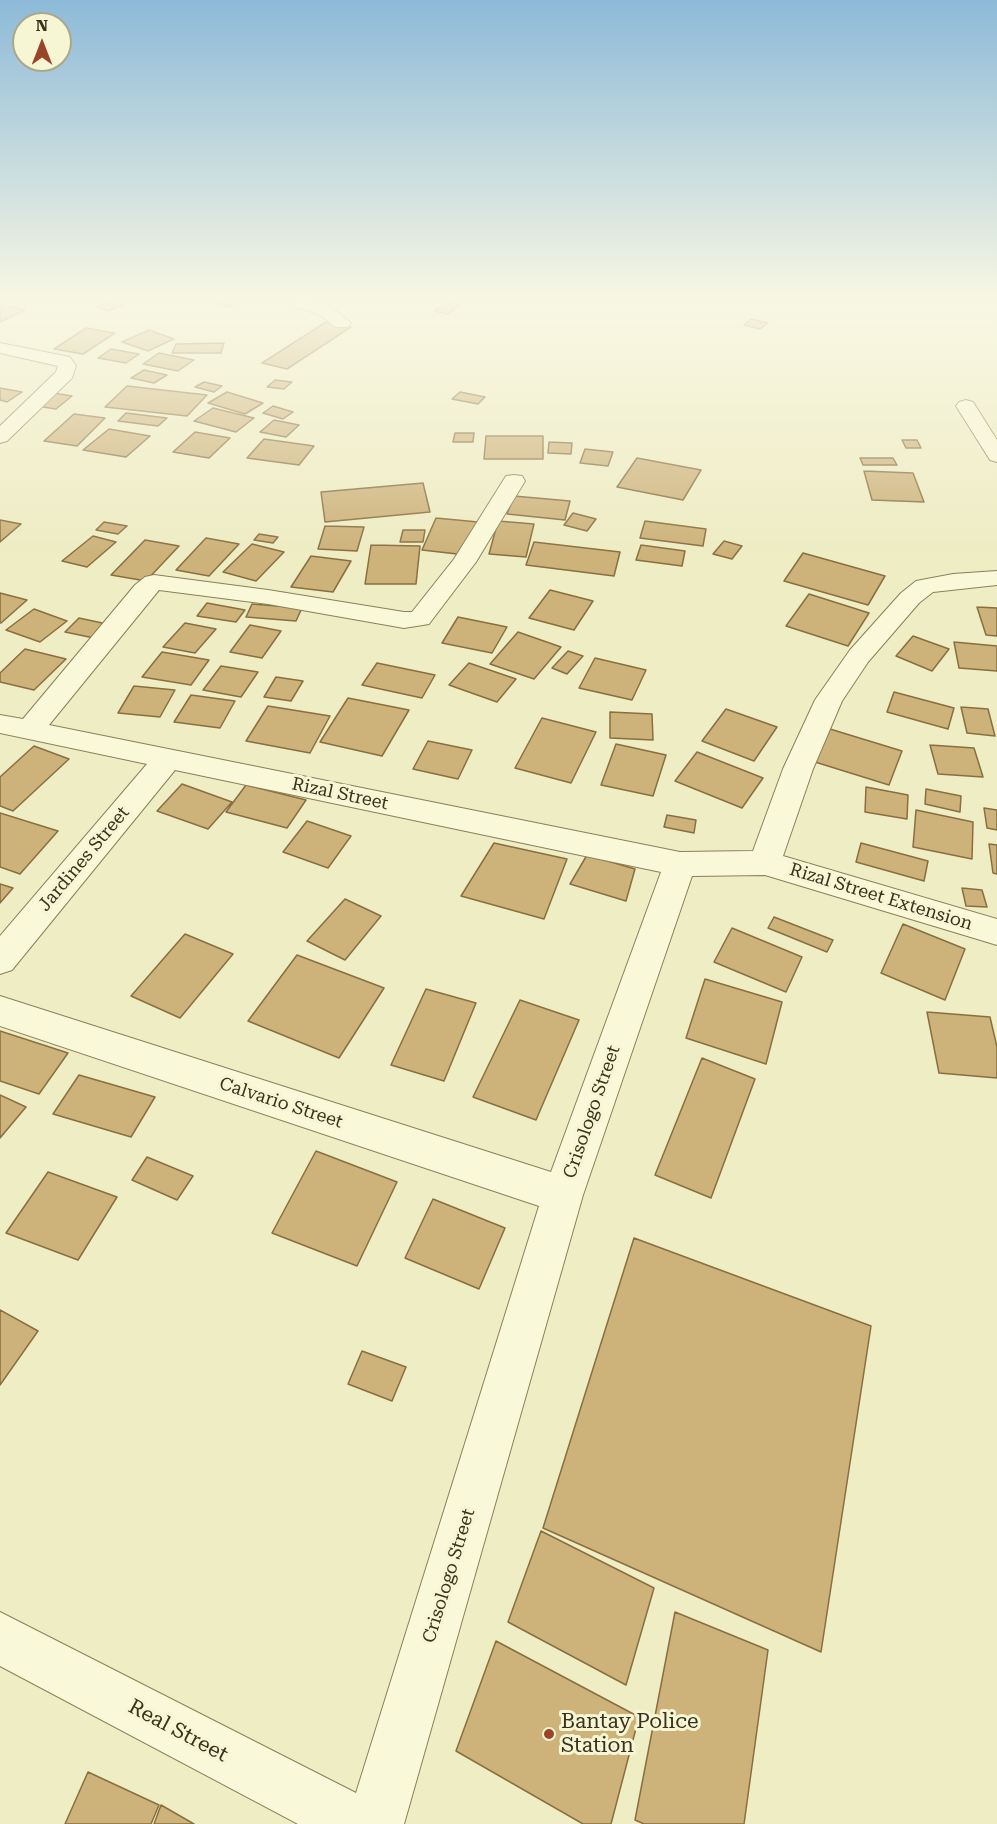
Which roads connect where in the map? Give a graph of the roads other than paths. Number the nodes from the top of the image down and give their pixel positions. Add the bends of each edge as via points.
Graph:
1 (55, 384) edge
2 (966, 406) dead end
3 (0, 438) edge
4 (997, 456) edge
5 (514, 481) dead end
6 (997, 578) edge
7 (0, 724) edge
8 (30, 730) junction
9 (168, 759) junction
10 (765, 863) junction
11 (680, 864) junction
12 (997, 932) edge
13 (0, 960) edge
14 (0, 1011) edge
15 (563, 1195) junction
16 (0, 1638) edge
17 (356, 1824) edge
18 (375, 1824) edge

1 - 3 street
2 - 4 street
5 - 8 street via 464,562 420,619 404,620 154,582
6 - 10 street via 925,586 859,656 829,700 798,769
7 - 8 street, Rizal Street
8 - 9 street, Rizal Street
9 - 11 street, Rizal Street
9 - 13 street, Jardines Street
10 - 11 street
10 - 12 street, Rizal Street Extension
11 - 15 street, Crisologo Street
14 - 15 street, Calvario Street
15 - 18 street, Crisologo Street
16 - 17 street, Real Street

